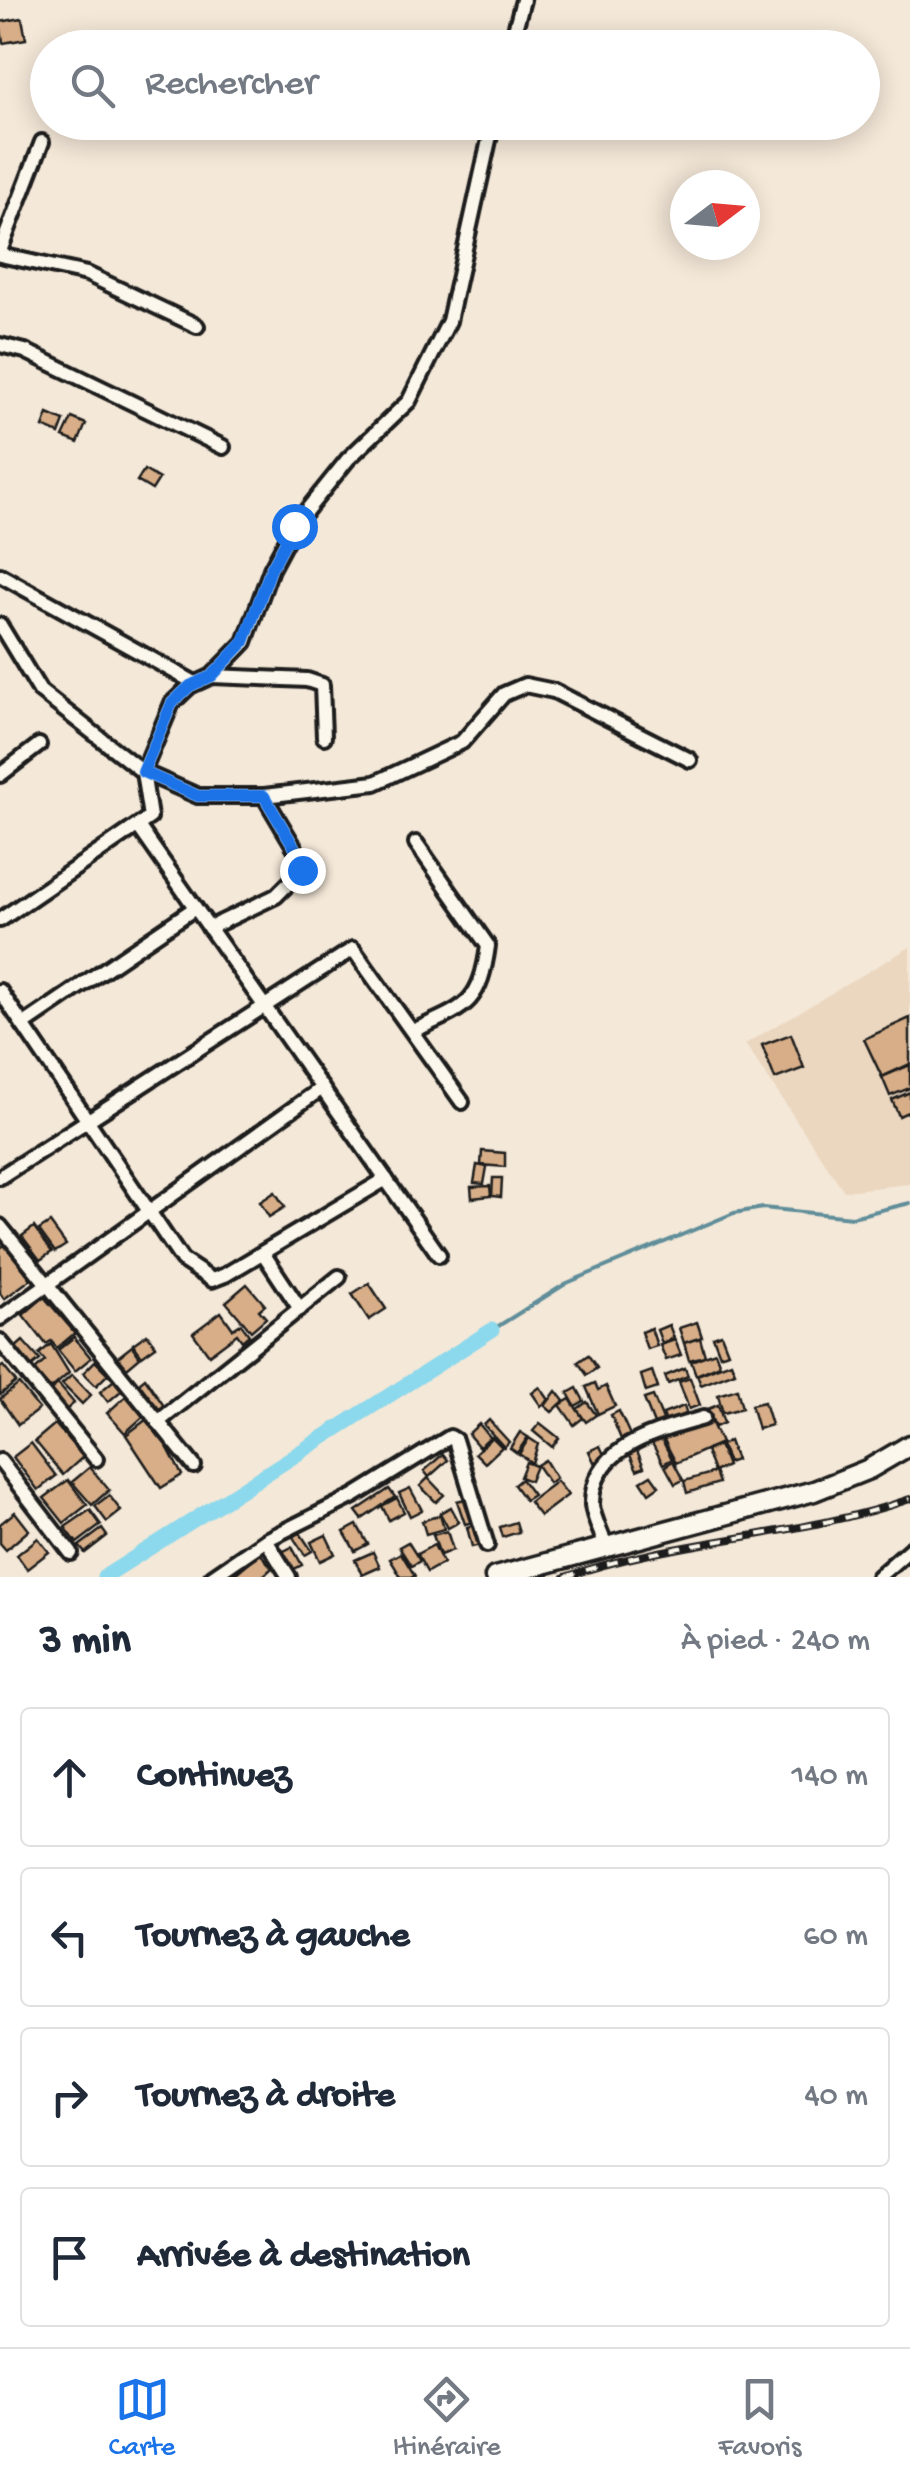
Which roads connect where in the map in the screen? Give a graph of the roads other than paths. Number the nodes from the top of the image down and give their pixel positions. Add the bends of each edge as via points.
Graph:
1 (523, 0) edge
2 (515, 30) edge
3 (489, 140) edge
4 (42, 142) dead end
5 (0, 253) edge
6 (197, 326) dead end
7 (0, 345) edge
8 (223, 448) dead end
9 (0, 575) edge
10 (0, 625) edge
11 (212, 676) junction
12 (195, 684) junction
13 (324, 737) dead end
14 (39, 745) dead end
15 (690, 760) dead end
16 (143, 772) junction
17 (0, 775) edge
18 (264, 796) junction
19 (138, 826) junction
20 (416, 843) dead end
21 (194, 908) junction
22 (0, 920) edge
23 (209, 928) junction
24 (0, 992) edge
25 (264, 1006) junction
26 (22, 1025) junction
27 (415, 1030) junction
28 (322, 1088) junction
29 (462, 1102) dead end
30 (87, 1120) junction
31 (0, 1178) edge
32 (386, 1179) junction
33 (150, 1213) junction
34 (0, 1226) edge
35 (264, 1253) junction
36 (439, 1255) dead end
37 (339, 1277) dead end
38 (49, 1287) junction
39 (300, 1308) junction
40 (0, 1318) edge
41 (0, 1340) edge
42 (704, 1418) dead end
43 (158, 1422) junction
44 (910, 1446) edge
45 (96, 1459) dead end
46 (0, 1461) edge
47 (194, 1466) dead end
48 (266, 1540) junction
49 (604, 1544) junction
50 (488, 1545) dead end
51 (910, 1549) edge
52 (71, 1553) dead end
53 (212, 1577) edge
54 (290, 1577) edge
55 (495, 1577) edge
56 (878, 1577) edge

1 - 2 street
3 - 11 street via 449,321 409,401 348,459 294,526 244,642
4 - 5 street
5 - 6 street via 86,274
7 - 8 street via 25,350
9 - 12 street
10 - 16 street via 40,691
11 - 12 street
11 - 13 street via 322,685
12 - 16 street via 172,703
14 - 17 street
15 - 18 street via 554,691 525,685 504,694 462,742 374,783
16 - 18 street via 198,796
16 - 19 street via 151,808
18 - 23 street via 302,870 276,896
19 - 21 street
19 - 22 street
20 - 27 street via 488,946 482,984 471,999
21 - 23 street
21 - 26 street
23 - 25 street
24 - 26 street
25 - 27 street via 354,948
25 - 28 street
25 - 30 street
26 - 30 street
27 - 29 street
28 - 32 street
28 - 33 street
30 - 31 street
30 - 33 street
32 - 35 street
32 - 36 street
33 - 35 street via 182,1260 212,1280
33 - 38 street
34 - 38 street
35 - 39 street
37 - 39 street
38 - 40 street
38 - 43 street
39 - 43 street
41 - 45 street
42 - 49 street via 642,1436 612,1459 592,1505
43 - 47 street
44 - 49 main road via 814,1491
46 - 52 street
48 - 50 street via 450,1438
48 - 53 street
48 - 54 street
49 - 55 main road
51 - 56 street

